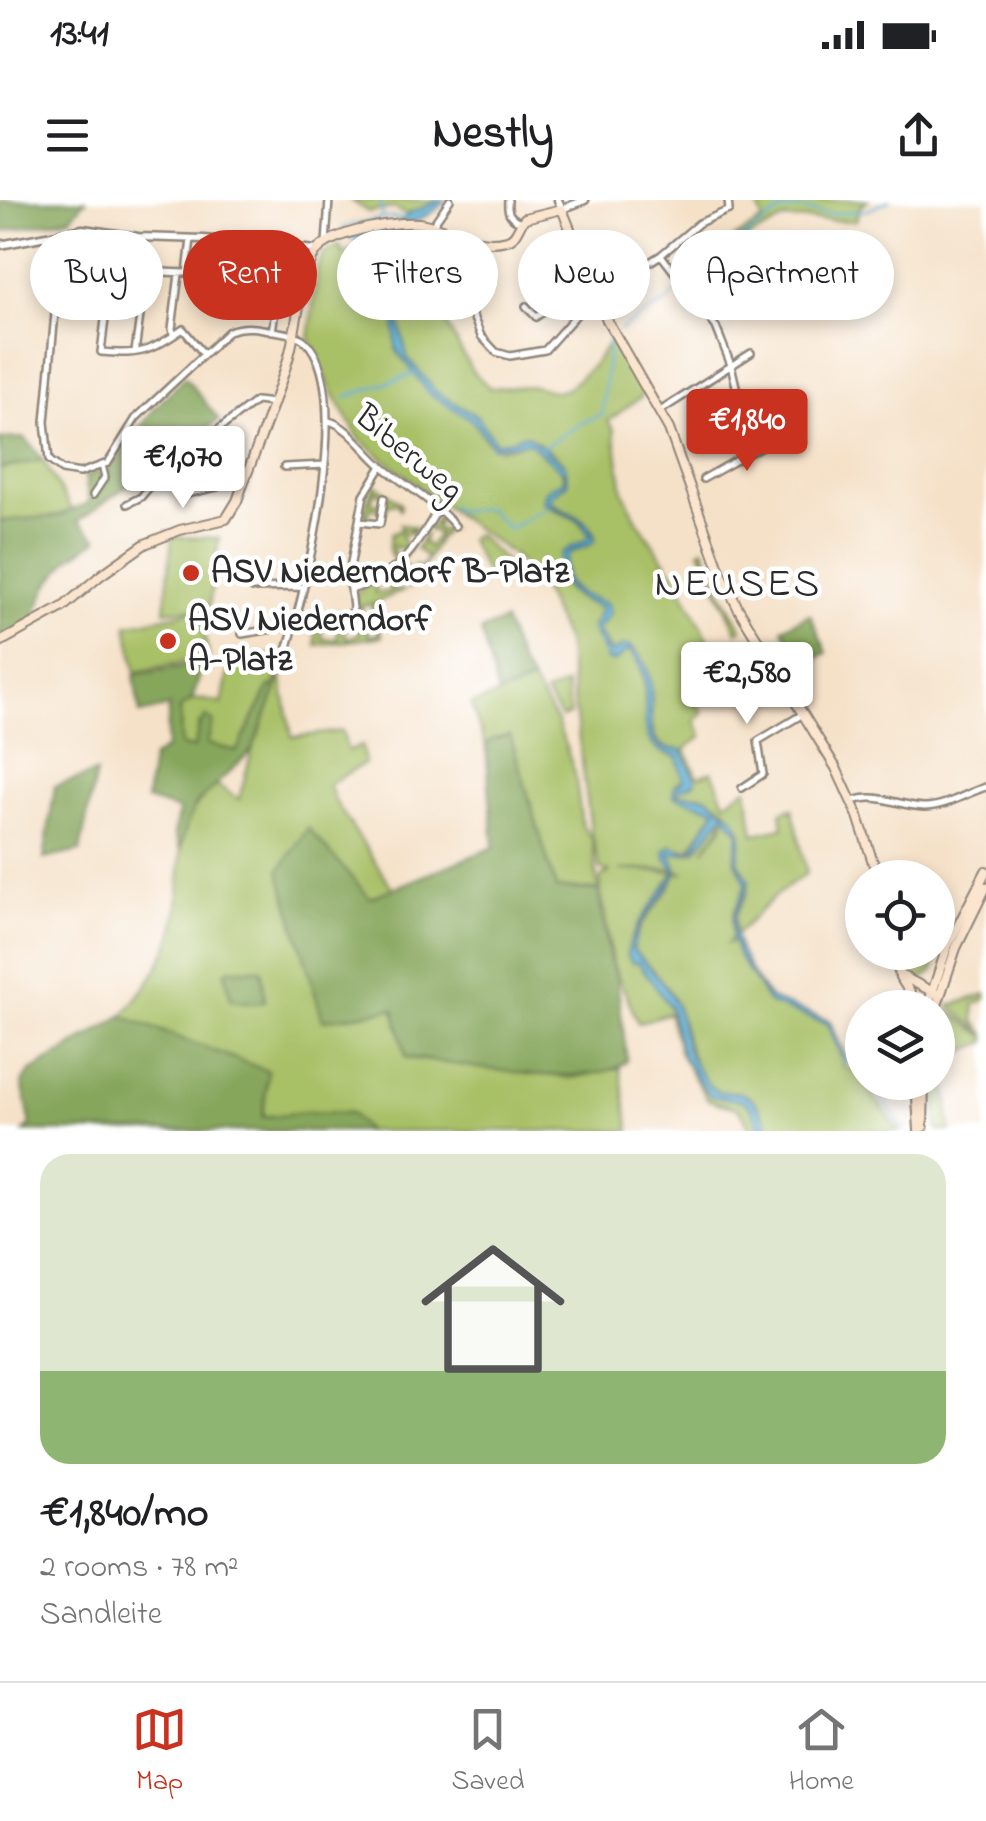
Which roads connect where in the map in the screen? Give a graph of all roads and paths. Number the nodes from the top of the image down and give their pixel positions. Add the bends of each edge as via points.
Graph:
1 (329, 200) edge
2 (450, 200) edge
3 (508, 200) edge
4 (585, 200) edge
5 (728, 200) edge
6 (560, 204) edge
7 (520, 222) junction
8 (427, 225) junction
9 (439, 230) edge
10 (570, 230) edge
11 (183, 239) edge
12 (498, 239) edge
13 (326, 243) junction
14 (0, 245) edge
15 (317, 249) edge
16 (661, 254) junction
17 (650, 261) edge
18 (163, 273) edge
19 (179, 274) junction
20 (183, 274) edge
21 (54, 320) edge
22 (105, 320) edge
23 (139, 320) edge
24 (274, 320) edge
25 (297, 320) edge
26 (475, 320) edge
27 (572, 320) edge
28 (606, 320) edge
29 (272, 331) junction
30 (174, 335) junction
31 (294, 336) junction
32 (135, 352) junction
33 (203, 353) junction
34 (752, 353) dead end
35 (732, 365) junction
36 (273, 403) junction
37 (660, 411) junction
38 (329, 422) junction
39 (774, 439) dead end
40 (751, 450) junction
41 (102, 465) junction
42 (325, 466) junction
43 (382, 466) junction
44 (284, 467) dead end
45 (160, 474) junction
46 (703, 479) dead end
47 (218, 487) dead end
48 (93, 494) dead end
49 (384, 498) dead end
50 (127, 504) dead end
51 (439, 508) junction
52 (359, 522) junction
53 (455, 526) dead end
54 (302, 586) junction
55 (252, 588) dead end
56 (351, 590) junction
57 (294, 627) junction
58 (242, 634) dead end
59 (0, 642) edge
60 (288, 647) dead end
61 (804, 714) junction
62 (742, 788) dead end
63 (986, 788) edge
64 (852, 800) junction
65 (872, 860) edge
66 (986, 871) edge
67 (986, 887) edge
68 (899, 970) edge
69 (937, 972) junction
70 (909, 984) junction
71 (913, 990) edge
72 (923, 990) edge
73 (934, 990) edge
74 (935, 990) edge
75 (918, 1100) edge
76 (923, 1100) edge
77 (921, 1131) edge

1 - 13 street
2 - 8 street
3 - 7 street via 510,215
4 - 6 street
5 - 16 street via 728,210 699,223
6 - 7 main road
6 - 10 main road
7 - 12 main road via 516,235
8 - 9 main road
8 - 13 main road via 373,228
11 - 14 street via 84,229
13 - 15 main road
16 - 17 street
16 - 35 street via 716,327
18 - 19 street
19 - 20 street
19 - 30 street
21 - 41 street via 45,422 50,460 80,473
22 - 32 street via 101,352
23 - 32 street
24 - 29 street
25 - 31 main road
26 - 27 street via 496,352 510,356 545,350
28 - 37 main road
29 - 31 street
29 - 33 street via 237,328
30 - 32 street via 166,344
30 - 33 street via 186,330
31 - 36 main road
31 - 38 street via 315,357
33 - 41 street via 136,418
34 - 35 street
35 - 37 street
35 - 40 street
36 - 45 street via 256,401
36 - 59 main road via 226,519 145,544 63,607
37 - 61 main road via 738,608
38 - 42 street
38 - 43 street, Biberweg
39 - 40 street
40 - 46 street
41 - 48 street via 105,477
42 - 44 street
42 - 54 street
43 - 51 street, Biberweg
43 - 52 street via 364,494
45 - 47 street via 188,494
45 - 50 street
49 - 52 street via 380,524
51 - 53 street, Biberweg
51 - 56 street via 398,568
52 - 56 street
54 - 55 street
54 - 57 street
56 - 57 street via 346,620
57 - 58 street
57 - 60 street
61 - 62 street via 758,741 763,774
61 - 64 main road
63 - 64 street via 932,806 874,796
64 - 65 main road
66 - 69 main road
67 - 74 main road
68 - 70 main road
69 - 70 main road
69 - 73 main road
70 - 71 main road
70 - 72 main road
75 - 77 main road
76 - 77 main road

